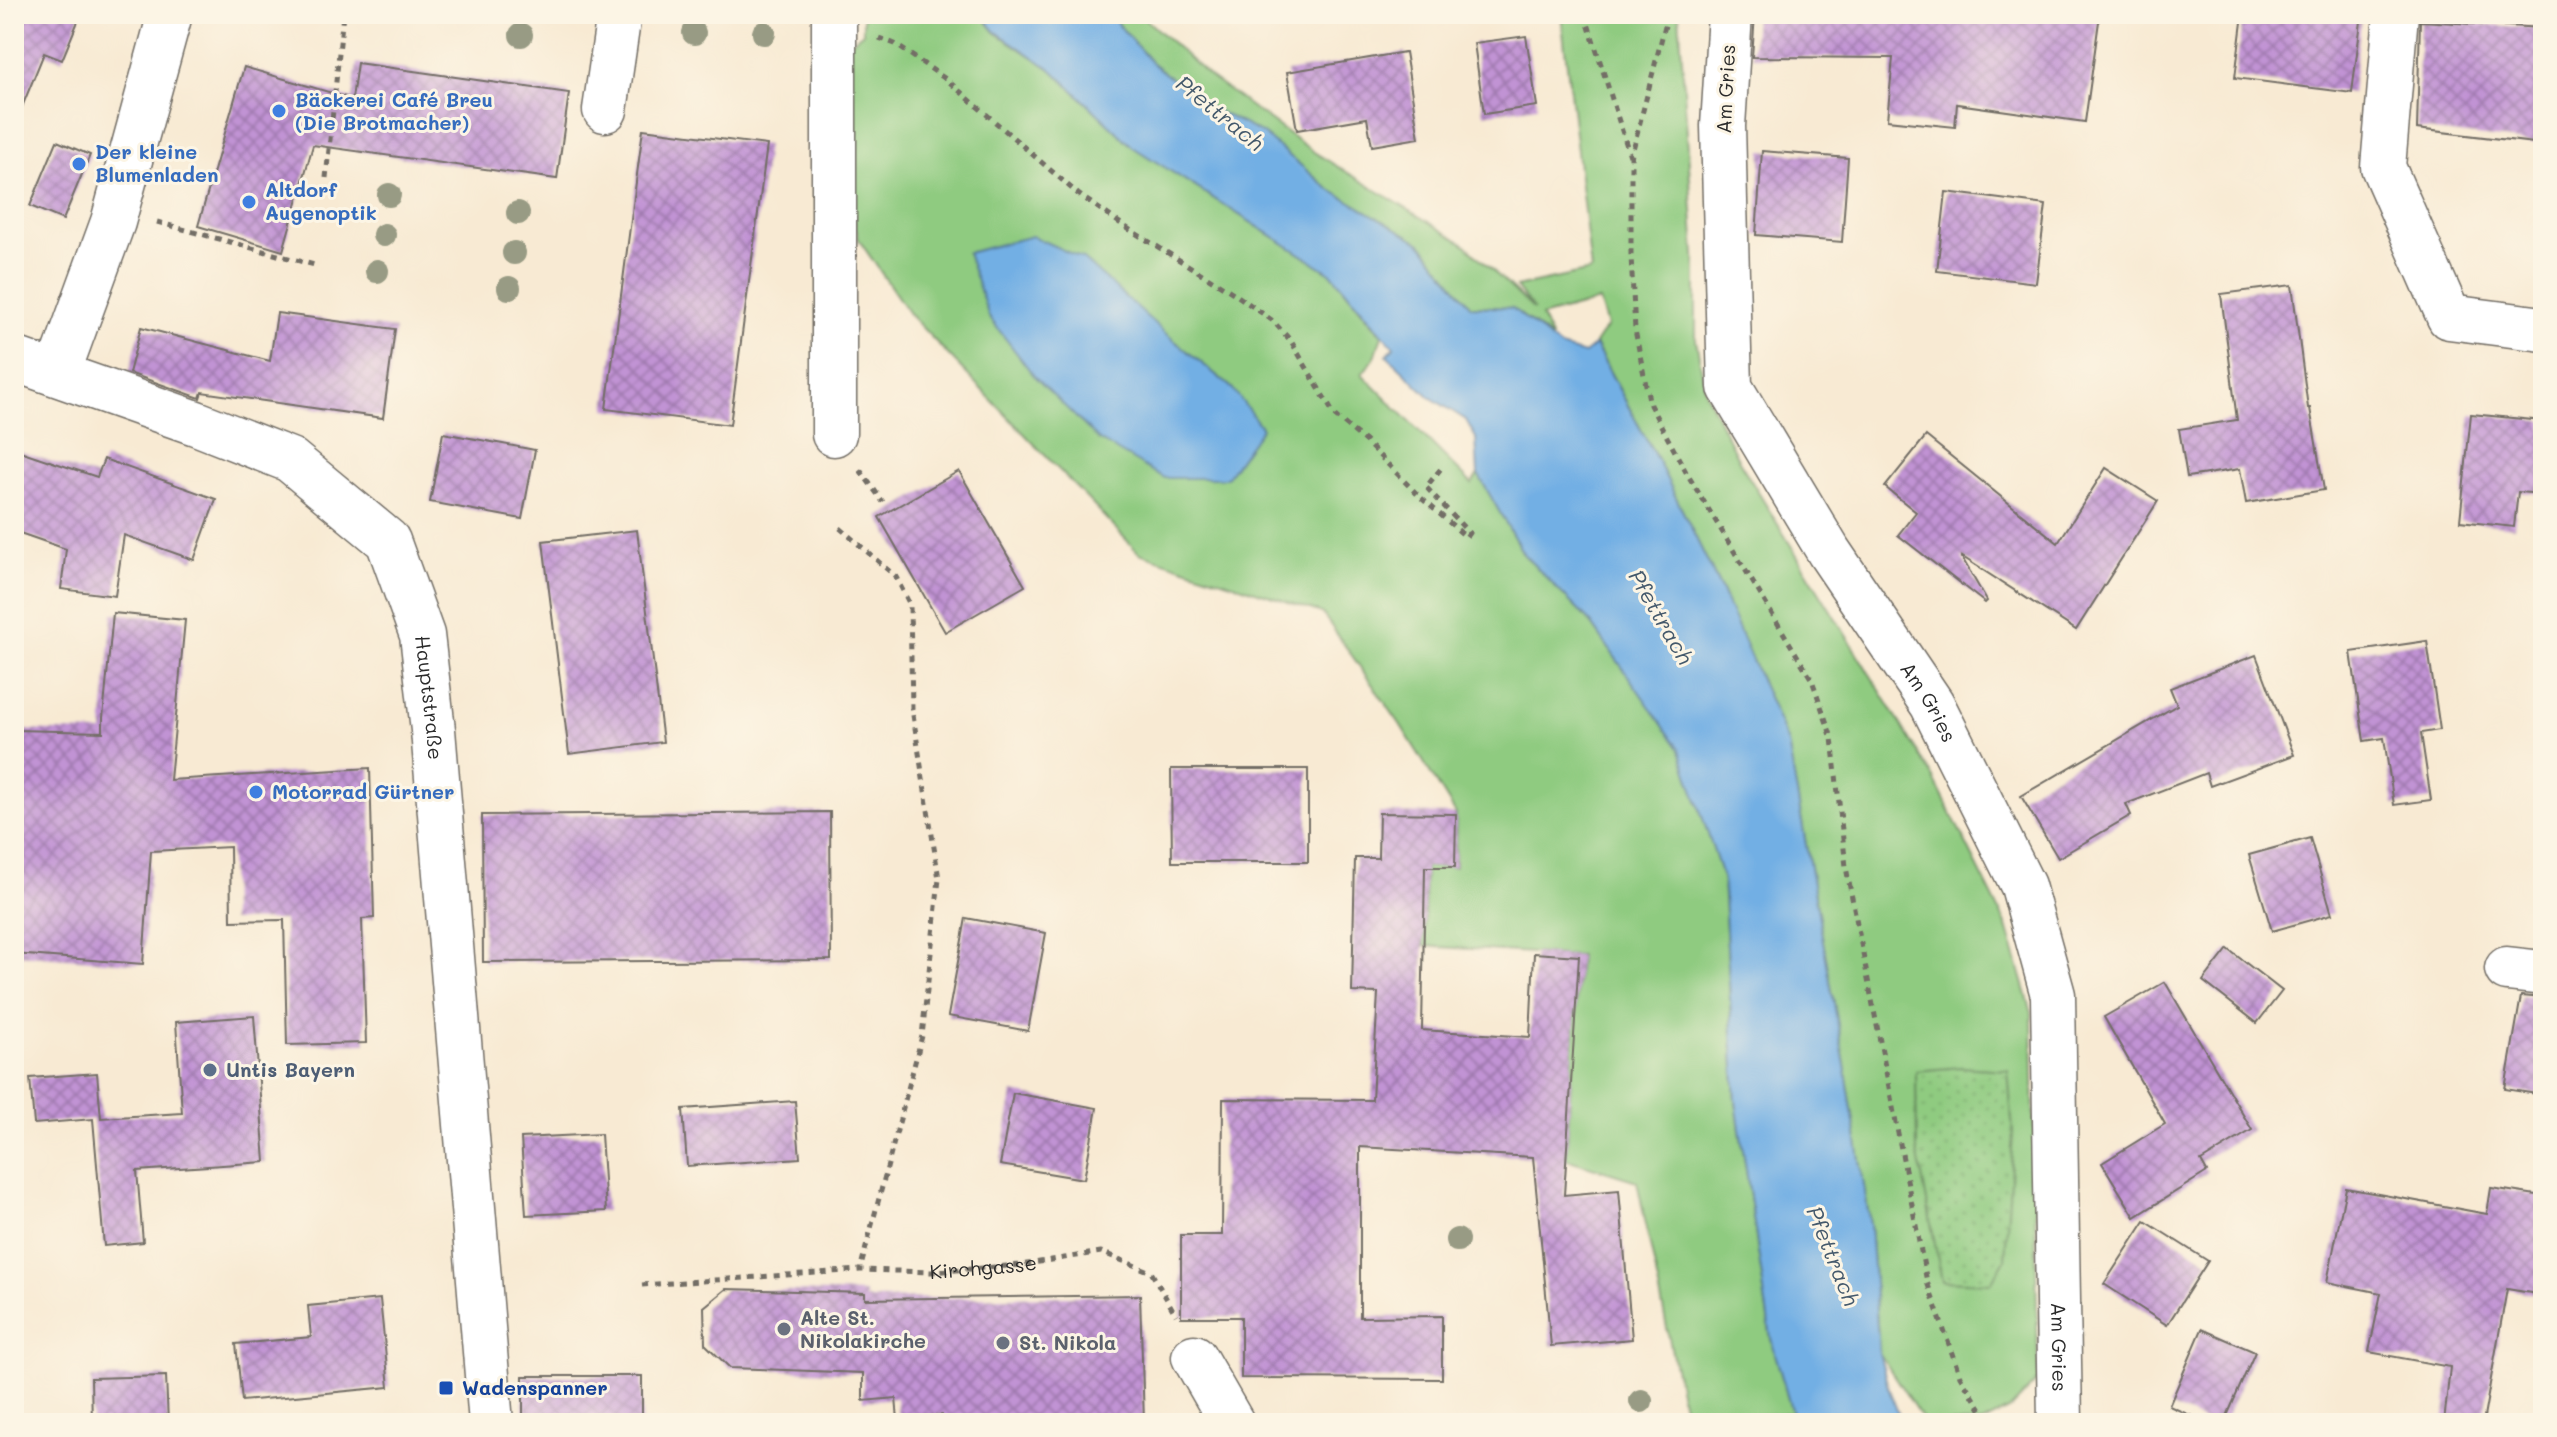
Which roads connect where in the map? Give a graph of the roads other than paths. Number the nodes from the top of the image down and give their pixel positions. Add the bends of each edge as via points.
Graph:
1 (170, 14) edge
2 (619, 14) edge
3 (834, 14) edge
4 (1730, 14) edge
5 (2396, 14) edge
6 (605, 110) dead end
7 (2543, 329) edge
8 (14, 359) edge
9 (58, 373) junction
10 (834, 434) dead end
11 (1194, 1357) road end
12 (491, 1423) edge
13 (1232, 1423) edge
14 (2060, 1423) edge

1 - 9 street via 113,222
2 - 6 street
3 - 10 street
4 - 14 street, Am Gries via 1723,126 1730,387 1829,552 1932,704 2023,886 2053,995
5 - 7 street via 2383,167 2449,317
8 - 9 street, Hauptstraße
9 - 12 street, Hauptstraße via 290,460 388,541 422,635
11 - 13 street

